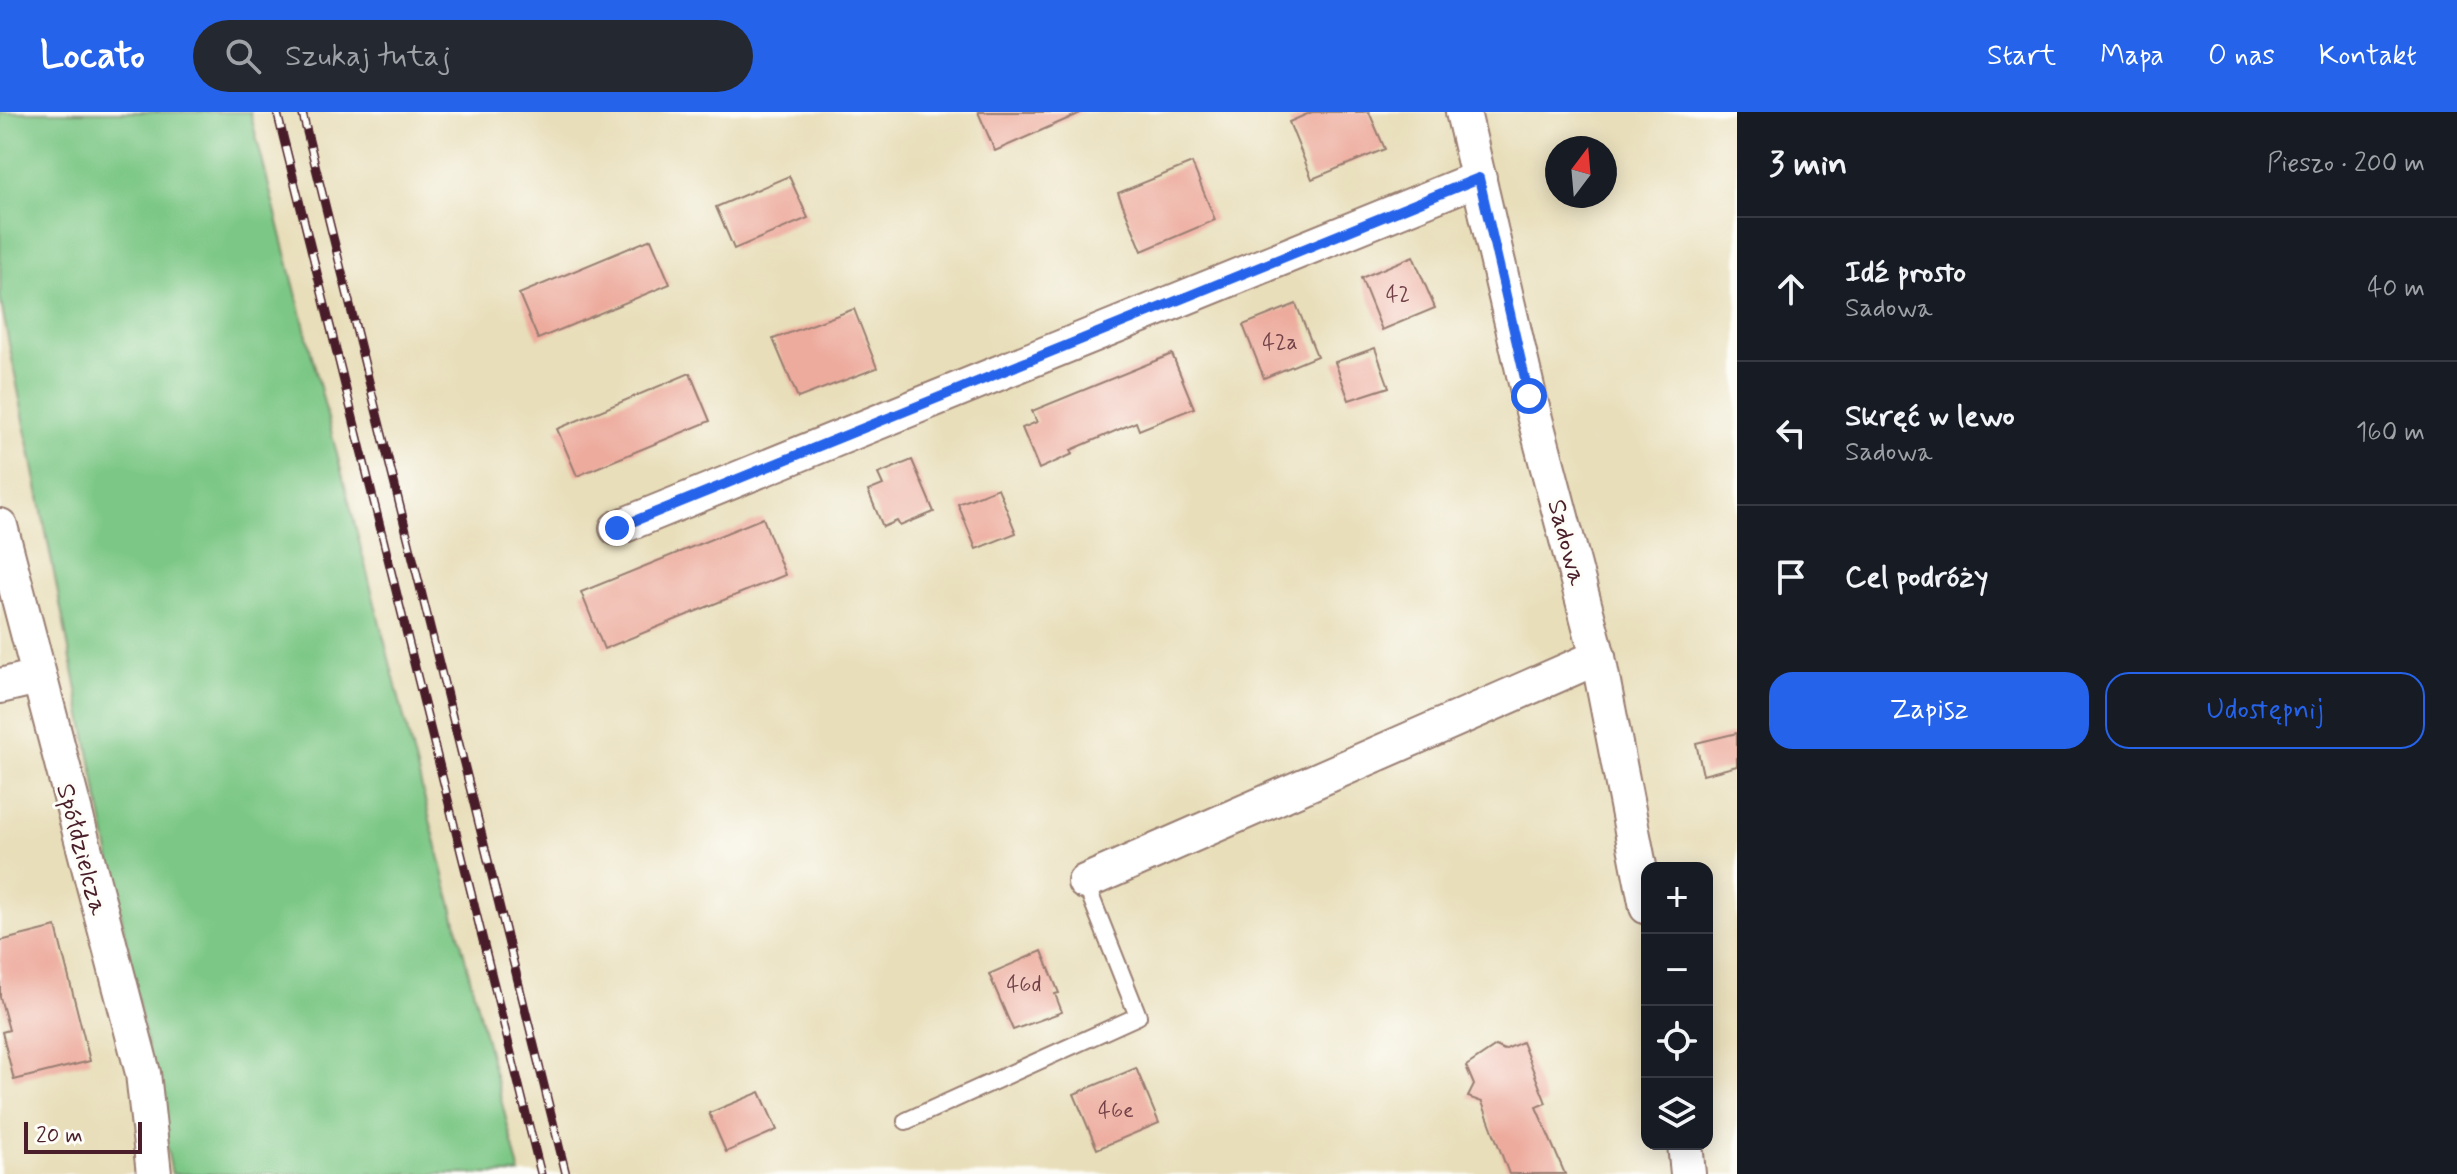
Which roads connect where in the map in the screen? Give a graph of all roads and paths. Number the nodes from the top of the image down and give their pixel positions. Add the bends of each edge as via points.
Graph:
1 (1463, 112) edge
2 (1479, 178) junction
3 (0, 526) edge
4 (617, 528) dead end
5 (1598, 657) junction
6 (38, 677) junction
7 (0, 686) edge
8 (1641, 876) edge
9 (1085, 882) joint
10 (906, 1121) dead end
11 (1686, 1150) edge
12 (154, 1174) edge
13 (1688, 1174) edge

1 - 2 street, Sadowa
2 - 4 street
2 - 5 street, Sadowa via 1529,396
3 - 6 street, Spółdzielcza
5 - 8 street, Sadowa
5 - 9 street
6 - 7 street
6 - 12 street, Spółdzielcza via 143,1073
9 - 10 lane via 1138,1016
11 - 13 street

